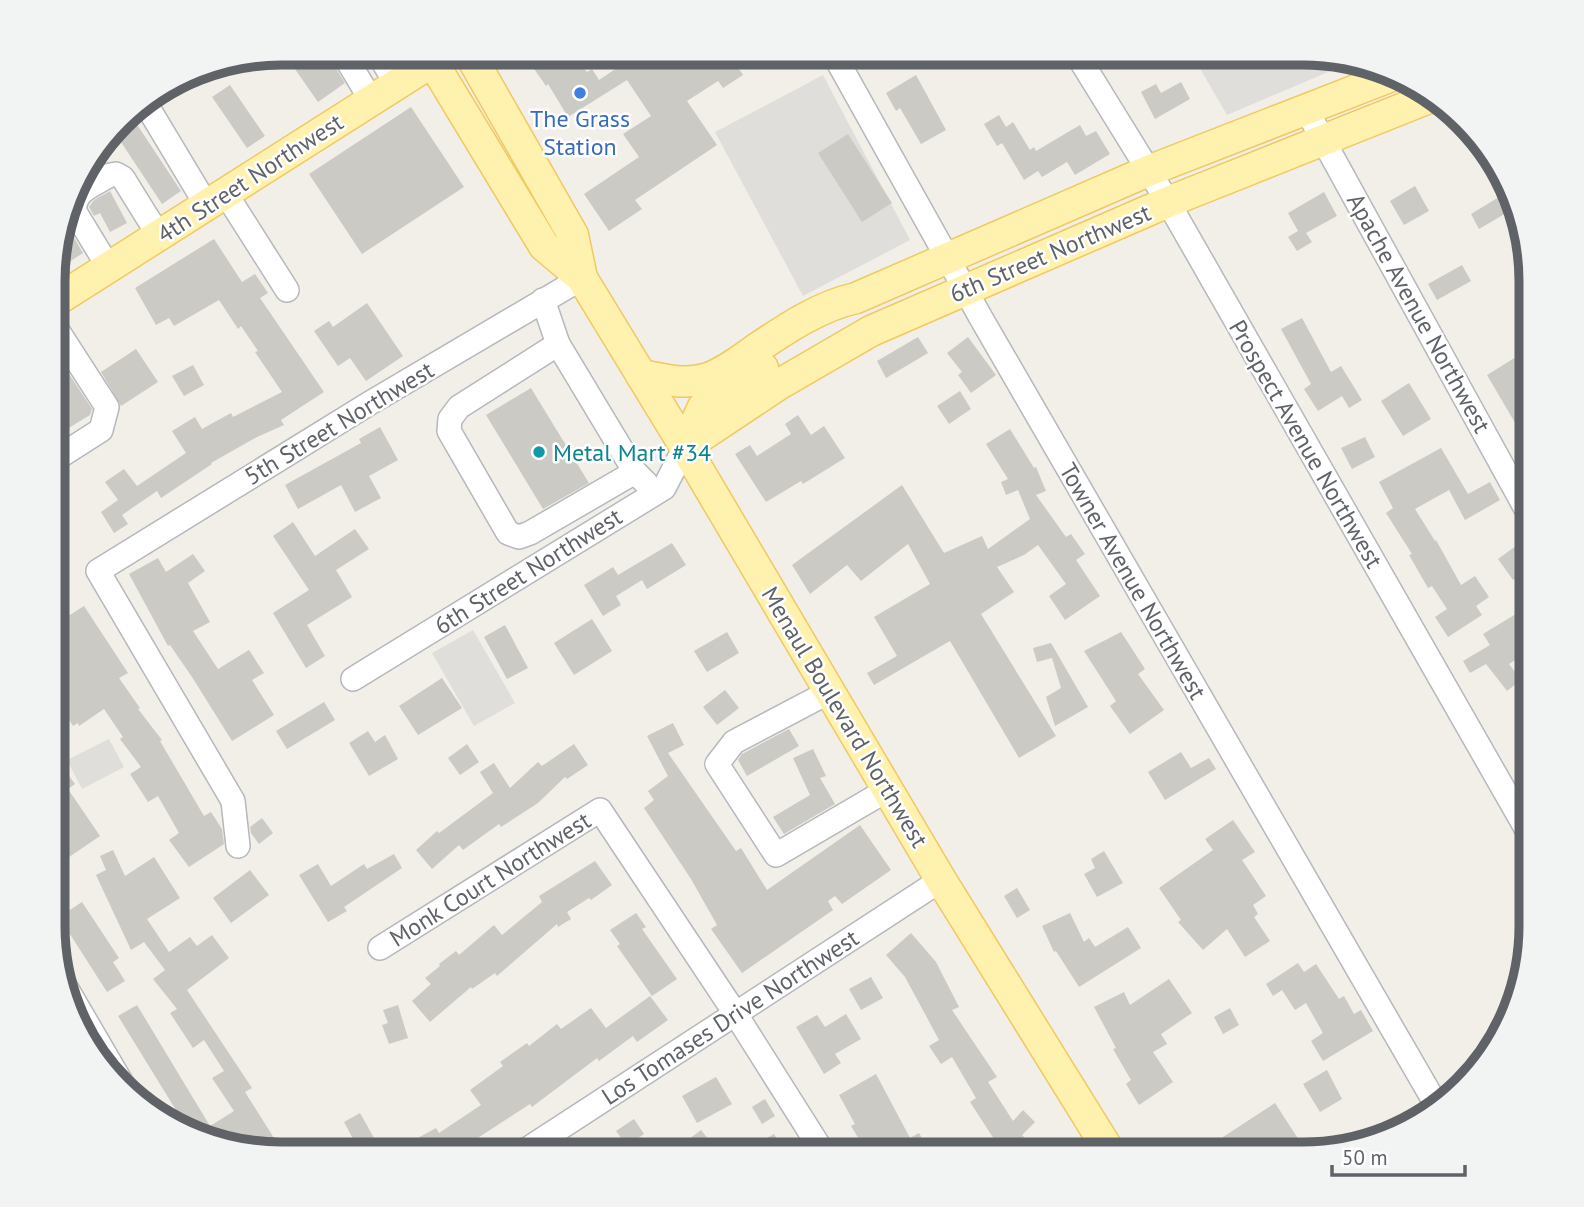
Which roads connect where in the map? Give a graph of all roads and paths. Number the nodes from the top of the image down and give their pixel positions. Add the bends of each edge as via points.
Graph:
1 (351, 65) edge
2 (385, 65) edge
3 (422, 65) edge
4 (441, 65) edge
5 (476, 65) edge
6 (840, 65) edge
7 (1083, 65) edge
8 (1382, 80) edge
9 (396, 84) junction
10 (371, 100) junction
11 (1422, 101) edge
12 (150, 109) edge
13 (1306, 109) junction
14 (1324, 141) junction
15 (1148, 172) junction
16 (85, 190) edge
17 (217, 200) junction
18 (1168, 202) junction
19 (75, 213) edge
20 (159, 236) junction
21 (949, 258) junction
22 (109, 268) junction
23 (582, 278) junction
24 (965, 289) junction
25 (287, 290) dead end
26 (65, 295) edge
27 (856, 298) junction
28 (543, 300) junction
29 (65, 342) edge
30 (558, 344) junction
31 (641, 375) junction
32 (685, 447) junction
33 (65, 453) edge
34 (635, 472) junction
35 (656, 492) junction
36 (1519, 496) edge
37 (352, 679) dead end
38 (829, 692) junction
39 (887, 790) junction
40 (1519, 816) edge
41 (238, 846) dead end
42 (941, 880) junction
43 (380, 948) dead end
44 (735, 1013) junction
45 (1433, 1099) edge
46 (552, 1142) edge
47 (816, 1142) edge
48 (1104, 1142) edge

1 - 10 street
2 - 9 street
3 - 9 main road, 4th Street Northwest
4 - 23 main road, Menaul Boulevard Northwest via 544,246
5 - 23 main road, Menaul Boulevard Northwest via 573,235
6 - 21 street, Towner Avenue Northwest
7 - 15 street, Prospect Avenue Northwest
8 - 13 main road, 6th Street Northwest
9 - 10 main road, 4th Street Northwest
10 - 17 main road, 4th Street Northwest
11 - 14 main road, 6th Street Northwest
12 - 17 street
13 - 14 street, Apache Avenue Northwest
13 - 15 main road, 6th Street Northwest
14 - 18 main road, 6th Street Northwest
14 - 36 street, Apache Avenue Northwest
15 - 18 street, Prospect Avenue Northwest
15 - 21 main road, 6th Street Northwest
16 - 20 street via 110,175 123,177
17 - 20 main road, 4th Street Northwest
17 - 25 street
18 - 24 main road, 6th Street Northwest
18 - 40 street, Prospect Avenue Northwest
19 - 22 street
20 - 22 main road, 4th Street Northwest
21 - 24 street, Towner Avenue Northwest
21 - 27 main road, 6th Street Northwest
22 - 26 main road, 4th Street Northwest
23 - 28 street, 5th Street Northwest
23 - 31 main road, Menaul Boulevard Northwest
24 - 32 main road, 6th Street Northwest via 839,349
24 - 45 street, Towner Avenue Northwest
27 - 31 main road, 6th Street Northwest via 836,303 786,329 706,378 680,382
27 - 32 main road, 6th Street Northwest via 812,335 703,407
28 - 30 street
28 - 41 street, 5th Street Northwest via 97,571 233,801
29 - 33 street via 107,407 102,430
30 - 34 street
30 - 34 street via 458,407 450,419 449,432 508,533 519,537 530,533
31 - 32 main road, Menaul Boulevard Northwest
32 - 35 street, 6th Street Northwest via 664,488
32 - 38 main road, Menaul Boulevard Northwest
34 - 35 street
35 - 37 street, 6th Street Northwest
38 - 39 main road, Menaul Boulevard Northwest
38 - 39 street via 734,743 717,764 776,855
39 - 42 main road, Menaul Boulevard Northwest
42 - 44 street, Los Tomases Drive Northwest
42 - 48 main road, Menaul Boulevard Northwest
43 - 44 street, Monk Court Northwest via 600,810
44 - 46 street, Los Tomases Drive Northwest
44 - 47 street

